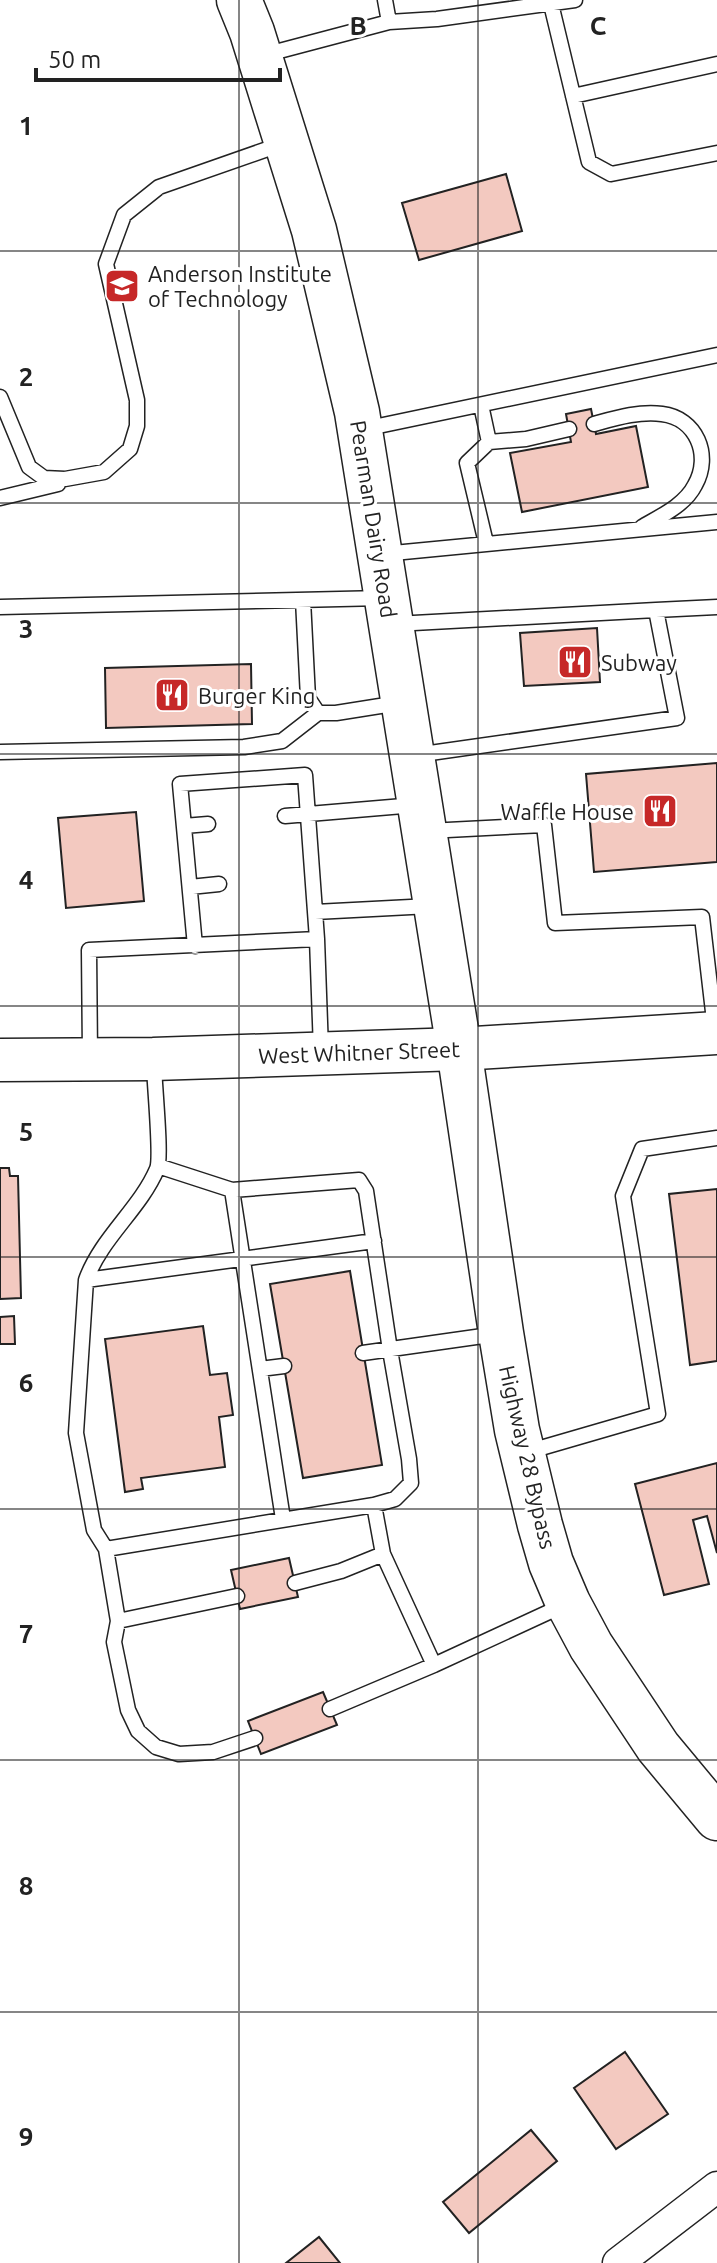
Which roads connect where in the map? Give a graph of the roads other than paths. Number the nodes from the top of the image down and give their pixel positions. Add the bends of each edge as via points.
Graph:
1 (239, 0) edge
2 (385, 0) edge
3 (575, 0) edge
4 (551, 4) junction
5 (389, 22) junction
6 (260, 56) junction
7 (717, 64) edge
8 (573, 96) junction
9 (287, 142) junction
10 (717, 153) edge
11 (717, 355) edge
12 (0, 397) edge
13 (481, 405) junction
14 (594, 424) dead end
15 (569, 429) dead end
16 (360, 430) junction
17 (489, 442) junction
18 (104, 472) junction
19 (0, 498) edge
20 (717, 522) edge
21 (639, 530) junction
22 (486, 543) junction
23 (379, 554) junction
24 (303, 600) junction
25 (0, 607) edge
26 (717, 607) edge
27 (656, 610) junction
28 (389, 611) junction
29 (403, 703) junction
30 (318, 713) junction
31 (0, 752) edge
32 (412, 756) junction
33 (308, 814) junction
34 (285, 816) dead end
35 (422, 818) junction
36 (208, 824) dead end
37 (184, 826) junction
38 (312, 873) junction
39 (294, 875) dead end
40 (219, 884) dead end
41 (190, 887) junction
42 (436, 905) junction
43 (315, 912) junction
44 (317, 939) junction
45 (195, 946) junction
46 (716, 1034) edge
47 (459, 1049) junction
48 (321, 1053) junction
49 (90, 1059) junction
50 (153, 1059) junction
51 (0, 1060) edge
52 (717, 1138) edge
53 (158, 1166) junction
54 (232, 1190) junction
55 (374, 1241) junction
56 (243, 1260) junction
57 (86, 1280) junction
58 (501, 1333) junction
59 (390, 1350) junction
60 (363, 1353) dead end
61 (284, 1366) dead end
62 (260, 1369) junction
63 (523, 1453) junction
64 (374, 1505) junction
65 (283, 1519) junction
66 (106, 1549) junction
67 (383, 1554) junction
68 (295, 1583) dead end
69 (237, 1596) dead end
70 (568, 1603) junction
71 (118, 1621) junction
72 (434, 1665) junction
73 (330, 1709) dead end
74 (255, 1738) dead end
75 (711, 1800) edge
76 (717, 2187) edge
77 (618, 2263) edge

1 - 6 highway, Pearman Dairy Road
2 - 5 lane
3 - 4 lane
4 - 5 lane
4 - 8 lane
5 - 6 lane
6 - 9 highway, Pearman Dairy Road
7 - 8 lane
8 - 10 lane via 589,162 611,174
9 - 16 highway, Pearman Dairy Road via 314,230
9 - 18 lane via 159,187 124,215 106,264 137,400 137,426 130,449
11 - 13 lane
12 - 18 lane via 29,467 44,478
13 - 16 lane
13 - 17 lane
14 - 21 lane via 661,414 683,420 698,438 702,466 695,485 678,505
15 - 17 lane
16 - 23 highway, Pearman Dairy Road
17 - 22 lane via 467,463
18 - 19 lane
20 - 21 lane
21 - 22 lane
22 - 23 lane
23 - 28 highway, Pearman Dairy Road
24 - 25 lane
24 - 28 lane
24 - 30 lane via 308,698
26 - 27 lane
27 - 28 lane
27 - 32 lane via 677,718
28 - 29 highway, Pearman Dairy Road
29 - 30 lane
29 - 32 highway, Pearman Dairy Road
30 - 31 lane via 282,741 244,747
32 - 35 highway, Pearman Dairy Road
33 - 34 lane
33 - 35 lane
33 - 37 lane via 305,775 180,784
33 - 38 lane
35 - 42 highway, Pearman Dairy Road
35 - 46 lane via 544,825 555,923 702,917
36 - 37 lane
37 - 41 lane
38 - 39 lane
38 - 43 lane
40 - 41 lane
41 - 45 lane
42 - 43 lane
42 - 47 highway, Pearman Dairy Road
43 - 44 lane
44 - 45 lane
44 - 48 lane
45 - 49 lane via 89,950
46 - 47 main road, West Whitner Street
47 - 48 main road, West Whitner Street
47 - 58 highway, Highway 28 Bypass
48 - 50 main road, West Whitner Street
49 - 50 main road, West Whitner Street
49 - 51 main road, West Whitner Street
50 - 53 lane
52 - 63 lane via 642,1149 623,1196 658,1414
53 - 54 lane
53 - 57 lane
54 - 55 lane via 359,1180 366,1191
54 - 56 lane
55 - 56 lane
55 - 59 lane
56 - 57 lane
56 - 62 lane
57 - 66 lane via 76,1433 94,1530
58 - 59 lane
58 - 63 highway, Highway 28 Bypass
59 - 60 lane
59 - 64 lane via 411,1483 395,1499
61 - 62 lane
62 - 65 lane
63 - 70 highway, Highway 28 Bypass via 551,1563
64 - 65 lane
64 - 67 lane
65 - 66 lane
66 - 71 lane
67 - 68 lane
67 - 72 lane
69 - 71 lane
70 - 72 lane
70 - 75 highway, Highway 28 Bypass via 658,1747
71 - 74 lane via 114,1642 128,1710 138,1731 156,1747 179,1754 213,1752
72 - 73 lane
76 - 77 street

